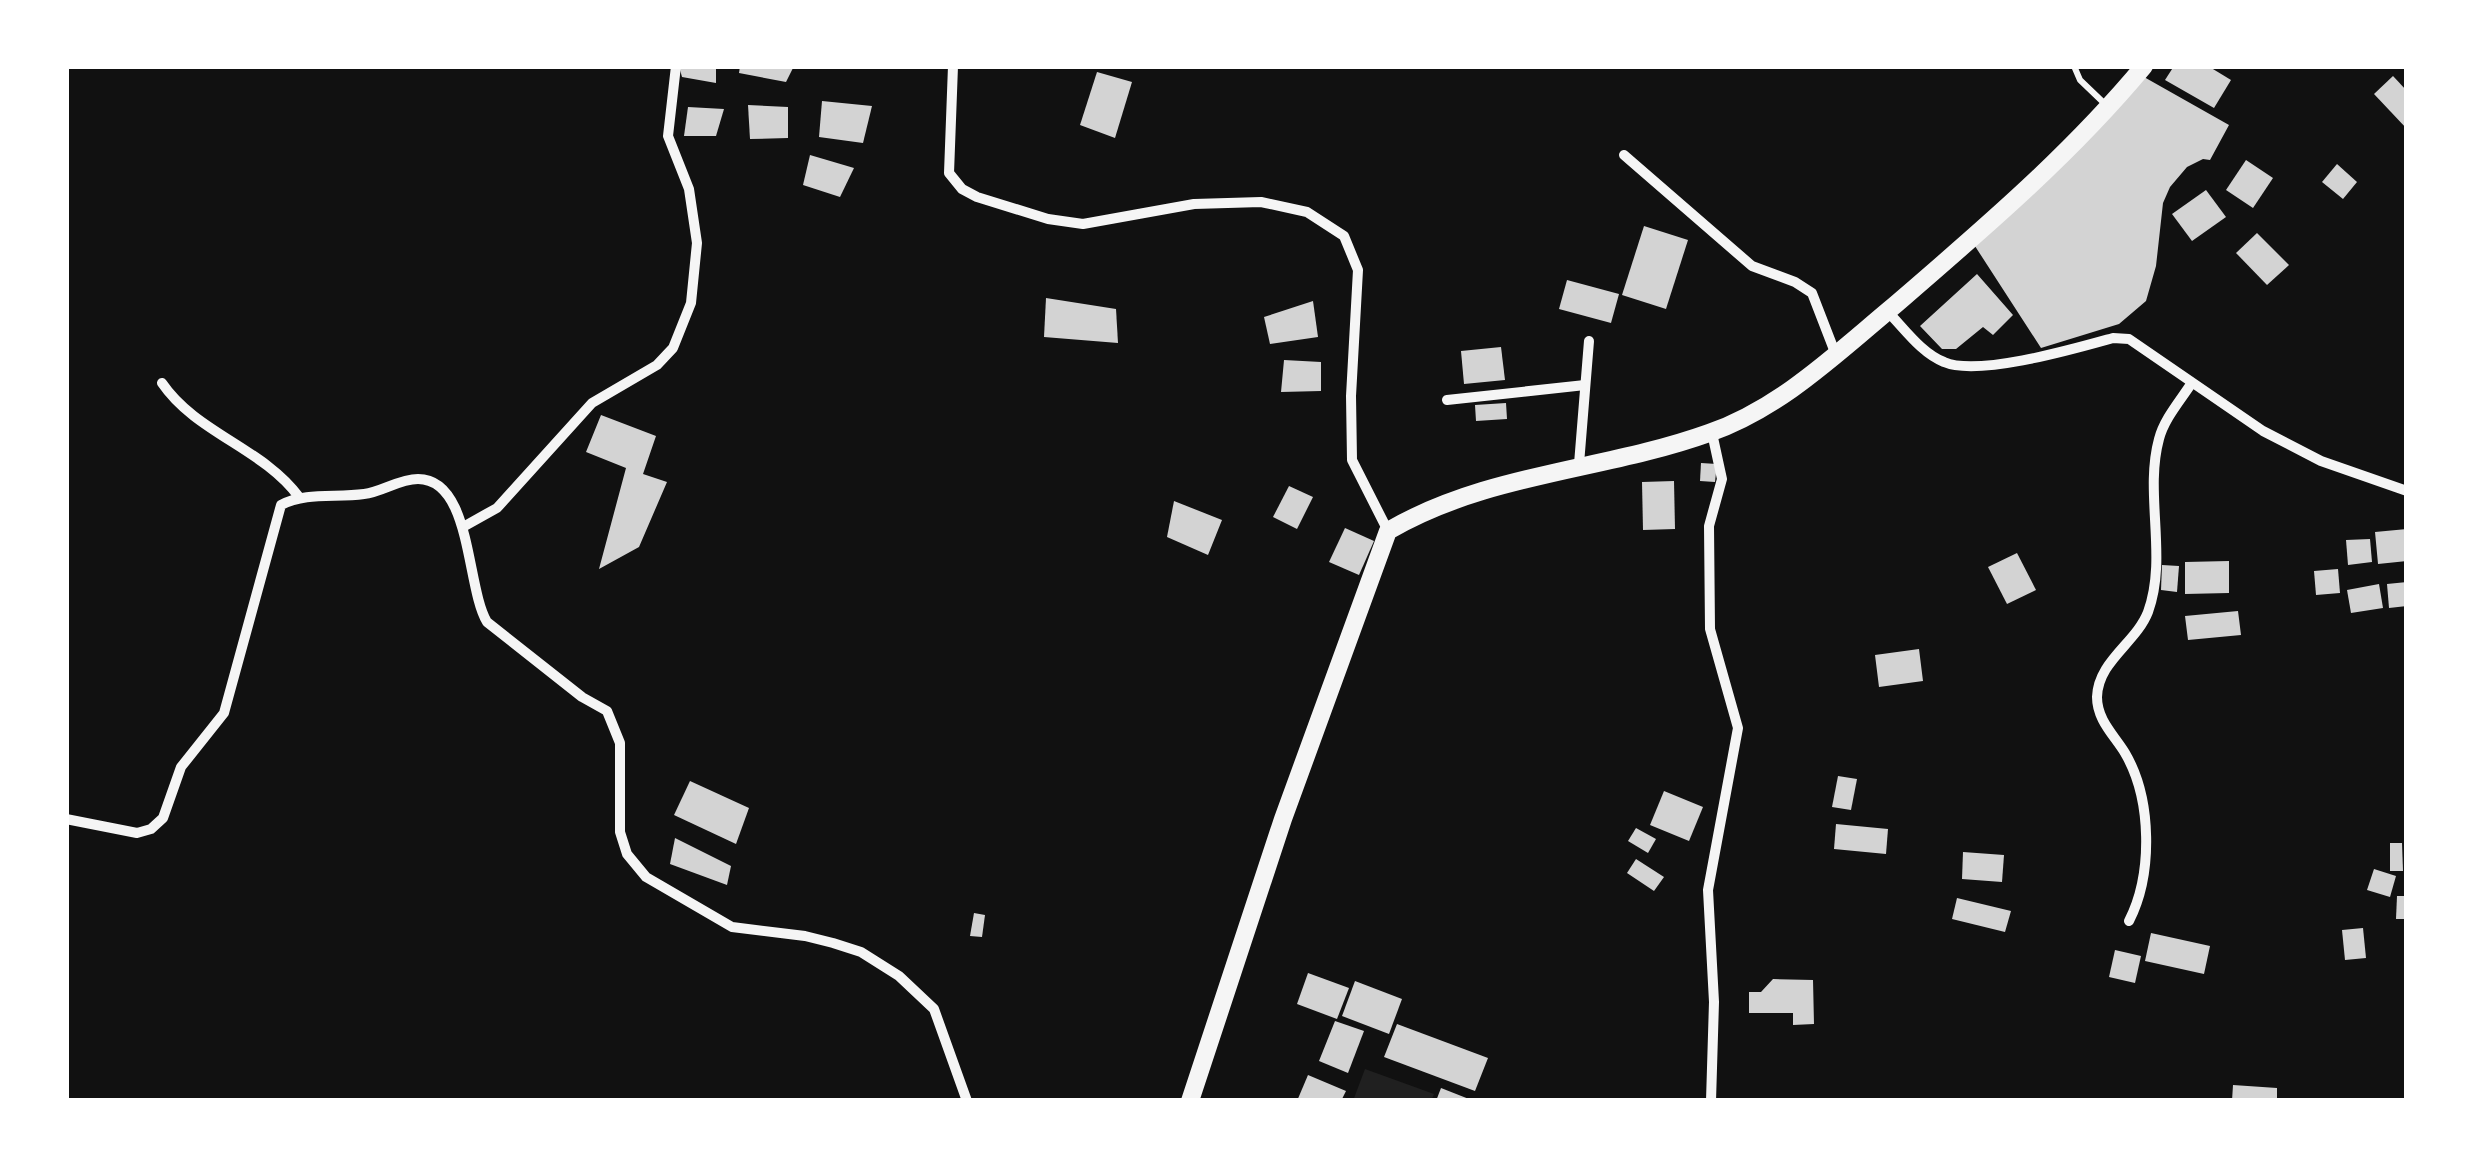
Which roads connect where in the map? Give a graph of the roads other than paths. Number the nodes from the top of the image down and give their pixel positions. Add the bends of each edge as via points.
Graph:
1 (676, 66) edge
2 (953, 66) edge
3 (2074, 66) edge
4 (2144, 66) edge
5 (2109, 108) junction
6 (1624, 155) dead end
7 (1887, 311) junction
8 (1589, 341) dead end
9 (1836, 355) junction
10 (162, 382) dead end
11 (2191, 384) junction
12 (1586, 385) junction
13 (1448, 400) dead end
14 (1712, 433) junction
15 (1579, 464) junction
16 (2407, 490) edge
17 (299, 497) junction
18 (463, 527) junction
19 (1388, 531) junction
20 (66, 819) edge
21 (2129, 920) dead end
22 (967, 1101) edge
23 (1190, 1101) edge
24 (1711, 1101) edge

1 - 18 street via 668,136 698,243 691,303 673,348 592,403 497,508
2 - 19 street via 950,172 977,197 1083,224 1194,204 1261,202 1307,212 1343,236 1358,270 1352,460
3 - 5 lane
4 - 5 main road
5 - 7 main road
6 - 9 street via 1752,266 1812,293
7 - 9 main road
7 - 11 street via 1952,365 2129,339
8 - 12 street
9 - 14 main road via 1786,394
10 - 17 street via 218,436 279,471
11 - 16 street via 2321,461
11 - 21 street via 2160,436 2146,616 2097,691 2144,806 2142,883
12 - 13 street
12 - 15 street
14 - 15 main road
14 - 24 street via 1722,479 1709,526 1711,629 1738,728 1708,890
15 - 19 main road via 1452,499
17 - 18 street via 368,494 419,479 445,492
17 - 20 street via 277,510 224,713 181,767 163,818 136,832
18 - 22 street via 487,622 607,711 620,743 620,832 646,877 732,927 861,952 899,976 934,1009
19 - 23 main road

